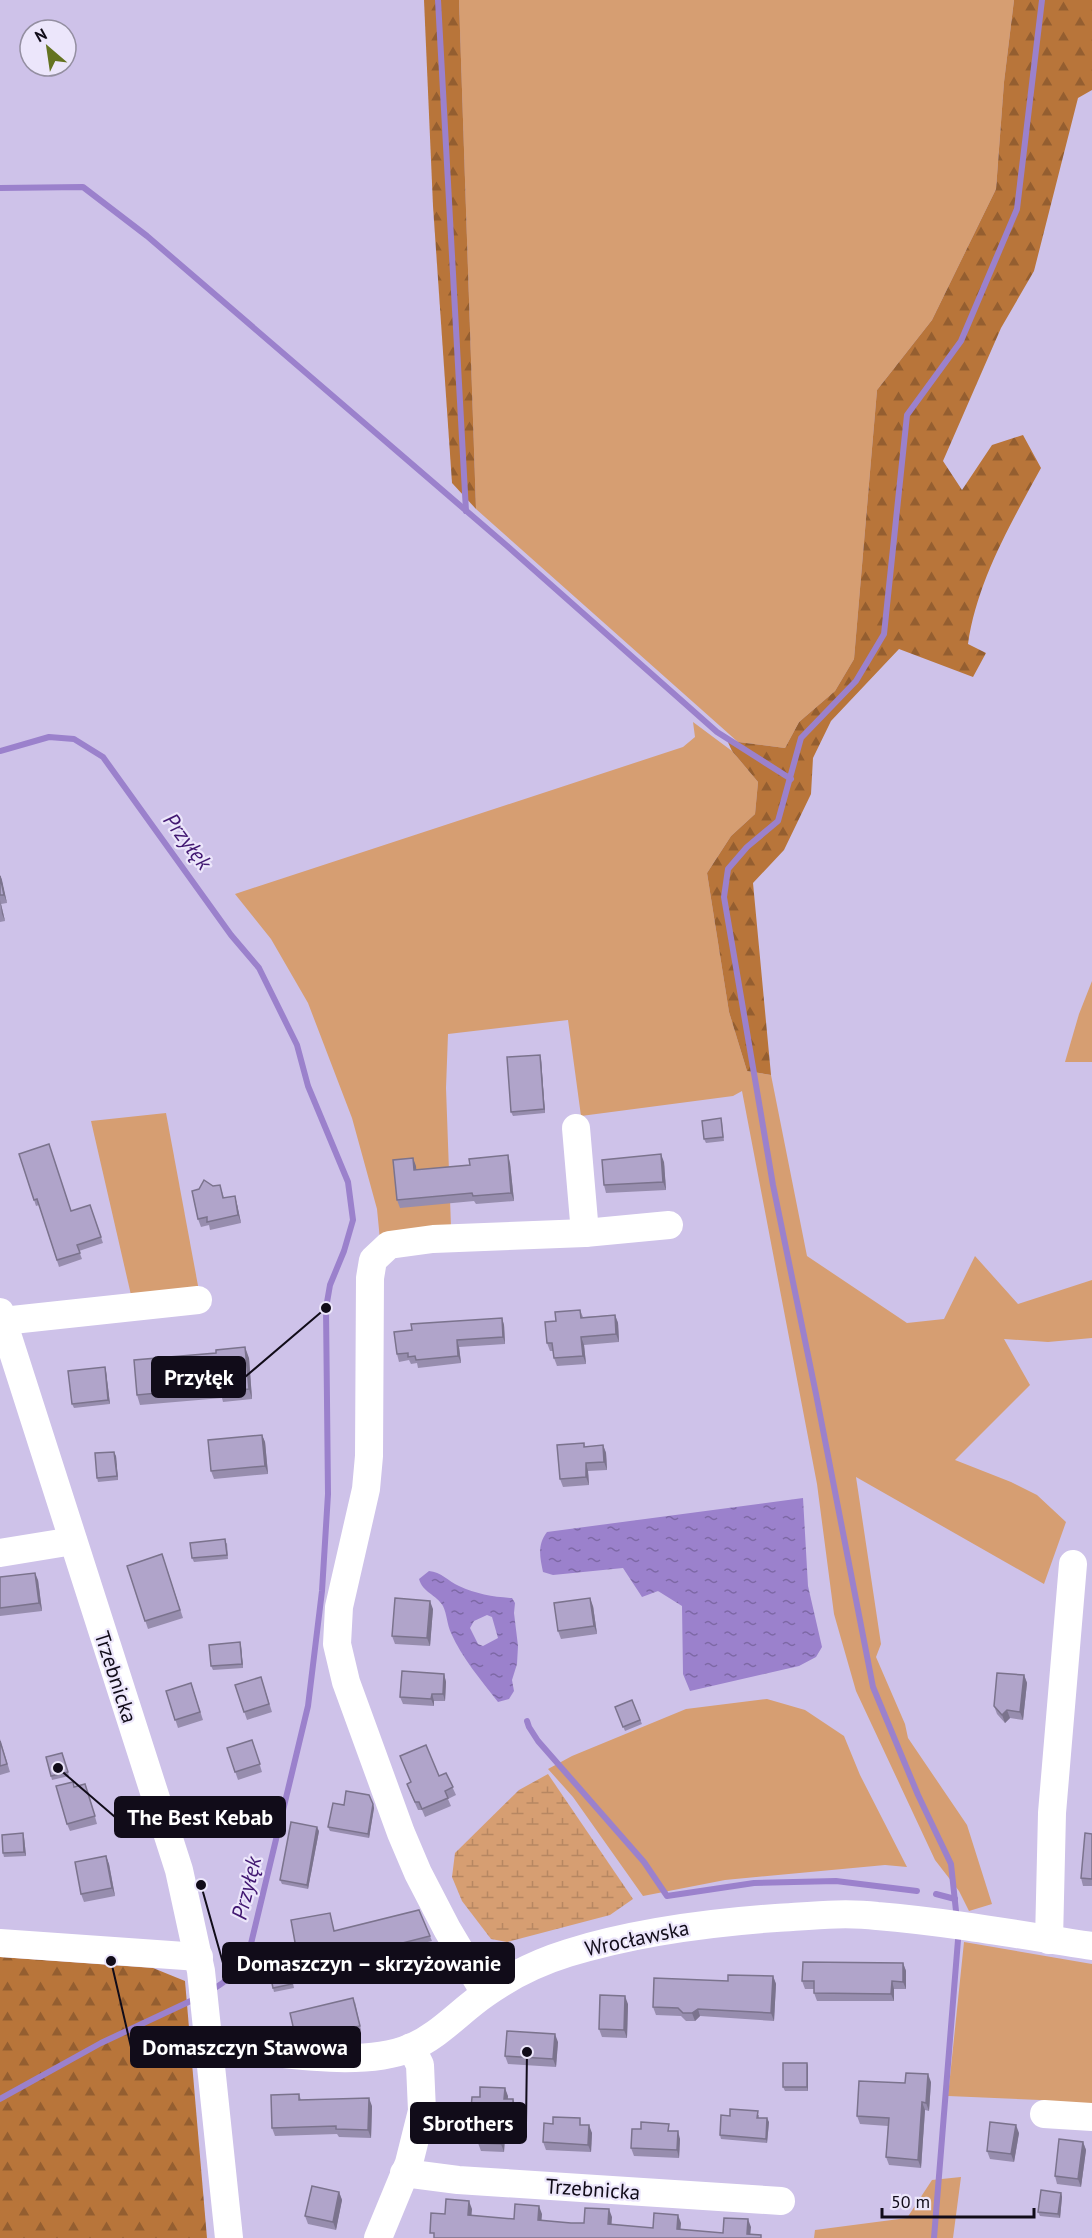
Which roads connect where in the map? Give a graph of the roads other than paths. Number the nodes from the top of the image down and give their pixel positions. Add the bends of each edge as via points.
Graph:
1 (576, 1128) dead end
2 (669, 1225) dead end
3 (585, 1233) junction
4 (198, 1300) dead end
5 (2, 1317) edge
6 (73, 1541) junction
7 (0, 1553) edge
8 (1073, 1564) dead end
9 (1049, 1940) junction
10 (0, 1943) edge
11 (1092, 1946) edge
12 (200, 1964) junction
13 (485, 1993) junction
14 (208, 2032) junction
15 (411, 2047) junction
16 (1044, 2114) dead end
17 (1092, 2118) edge
18 (405, 2173) junction
19 (781, 2201) dead end
20 (382, 2234) edge
21 (229, 2238) edge

1 - 3 street
2 - 3 street
3 - 13 street via 433,1239 389,1245 373,1260 370,1278 369,1456 366,1489 339,1607 337,1644 346,1682 405,1843 447,1929
4 - 5 street
5 - 6 street, Trzebnicka
6 - 7 street
6 - 12 street, Trzebnicka via 179,1870
8 - 9 street via 1052,1813
9 - 11 street, Wrocławska
9 - 13 street, Wrocławska via 876,1915 713,1922 628,1936 566,1954
10 - 12 street
12 - 14 street, Trzebnicka
13 - 15 street, Wrocławska via 445,2026
14 - 15 street, Wrocławska via 300,2056 361,2057
14 - 21 street, Trzebnicka
15 - 18 street via 420,2066 422,2111
16 - 17 street
18 - 19 street, Trzebnicka via 458,2180
18 - 20 street

